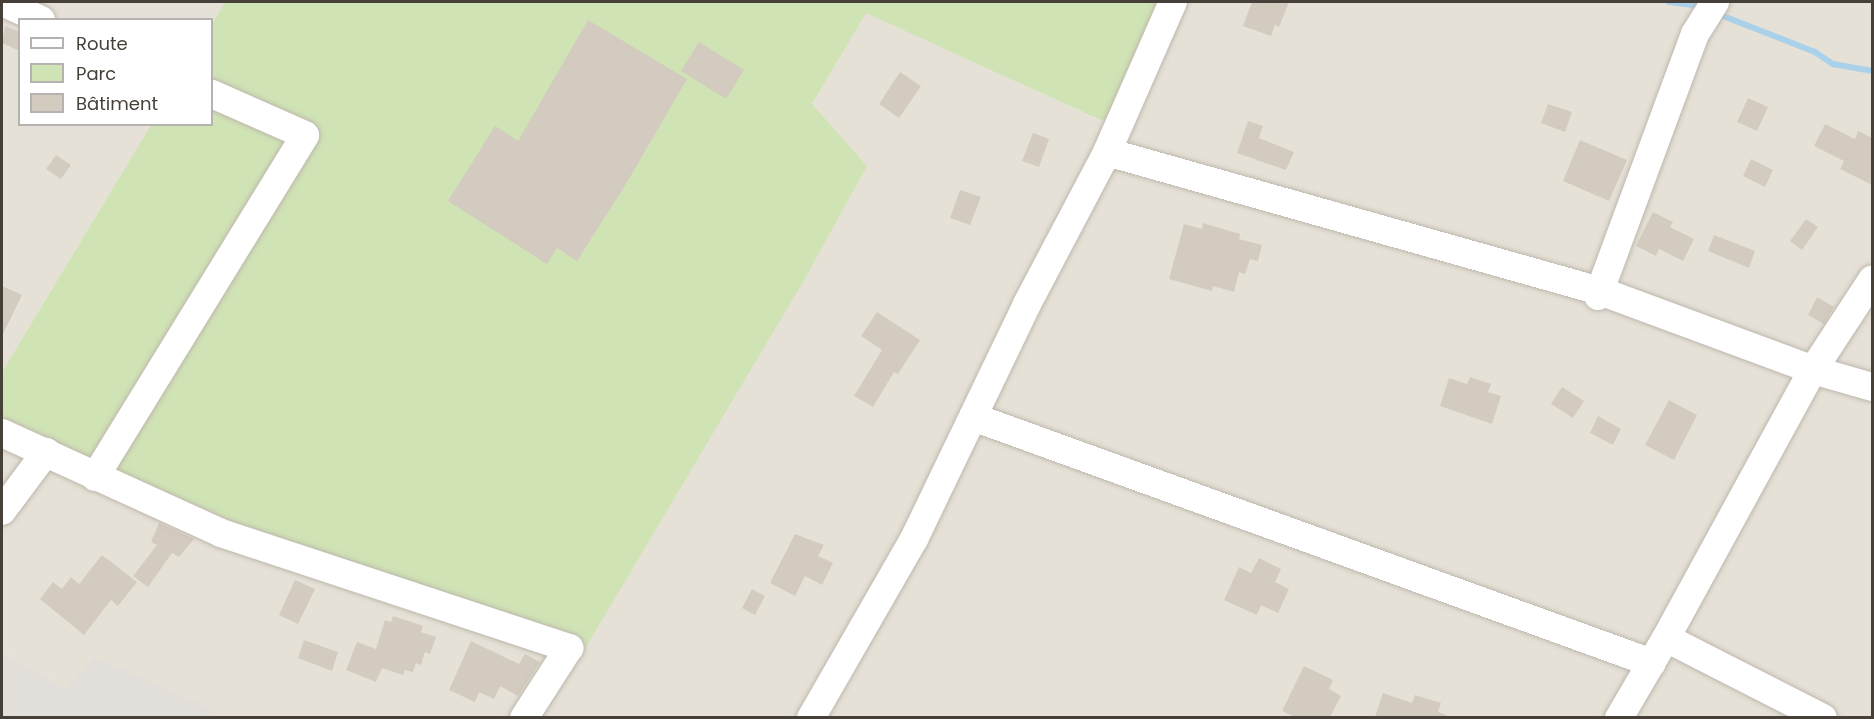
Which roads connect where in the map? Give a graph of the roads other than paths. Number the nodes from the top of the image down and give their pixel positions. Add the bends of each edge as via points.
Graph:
1 (2, 2) edge
2 (1173, 2) edge
3 (1715, 2) edge
4 (37, 18) edge
5 (213, 94) edge
6 (1107, 152) junction
7 (1872, 280) edge
8 (1599, 294) junction
9 (1813, 370) junction
10 (1872, 387) edge
11 (973, 417) junction
12 (2, 433) edge
13 (46, 452) junction
14 (95, 477) junction
15 (2, 511) edge
16 (1666, 638) junction
17 (1652, 663) junction
18 (524, 717) edge
19 (811, 717) edge
20 (1619, 717) edge
21 (1823, 717) edge

1 - 4 street
2 - 6 street
3 - 8 street via 1695,34
5 - 14 street via 305,135
6 - 8 street
6 - 11 street
7 - 9 street
8 - 9 street
9 - 10 street
9 - 16 street
11 - 17 street
11 - 19 street via 914,539
12 - 13 street
13 - 14 street
13 - 15 street
14 - 18 street via 221,533 569,648
16 - 17 street
16 - 21 street
17 - 20 street

